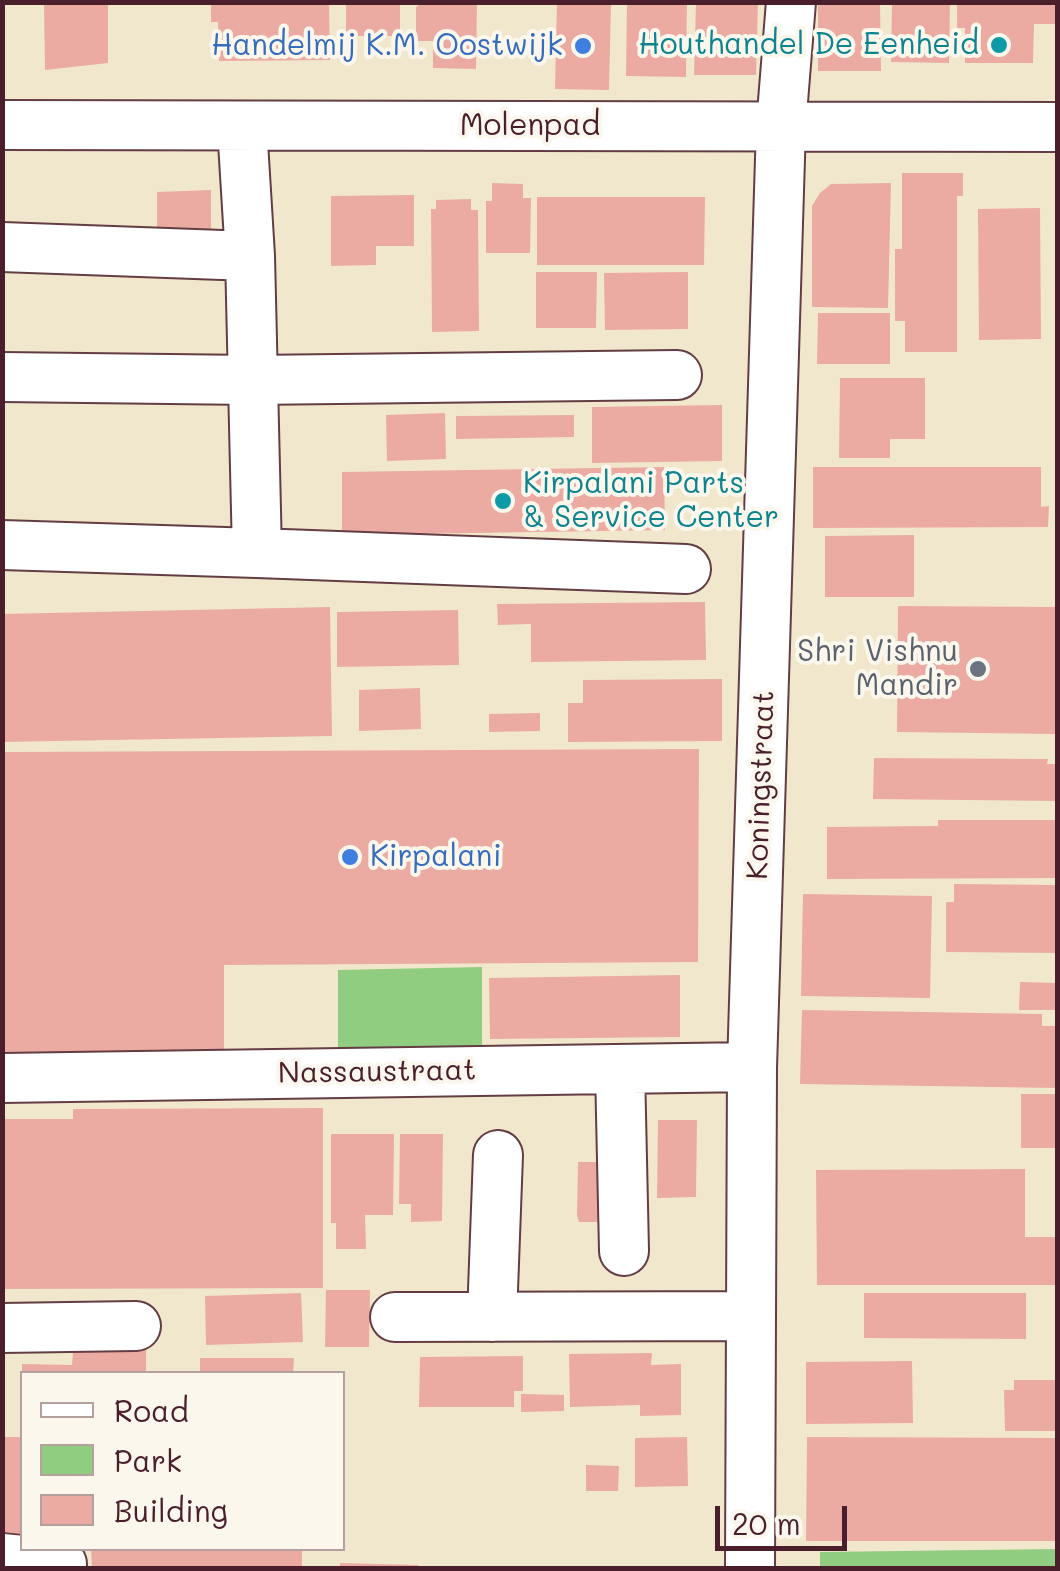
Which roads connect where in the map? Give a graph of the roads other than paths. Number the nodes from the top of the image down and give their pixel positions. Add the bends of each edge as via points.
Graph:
1 (791, 2) edge
2 (2, 126) edge
3 (242, 126) junction
4 (781, 126) junction
5 (1058, 127) edge
6 (2, 247) edge
7 (250, 256) junction
8 (677, 376) dead end
9 (2, 377) edge
10 (252, 380) junction
11 (2, 545) edge
12 (257, 553) junction
13 (686, 569) dead end
14 (752, 1067) junction
15 (620, 1069) junction
16 (2, 1078) edge
17 (498, 1155) dead end
18 (624, 1251) dead end
19 (751, 1316) junction
20 (394, 1317) dead end
21 (492, 1317) junction
22 (136, 1326) dead end
23 (2, 1328) edge
24 (2, 1558) edge
25 (62, 1564) dead end
26 (750, 1568) edge

1 - 4 street, Koningstraat
2 - 3 street, Molenpad
3 - 4 street, Molenpad
3 - 7 street
4 - 5 street, Molenpad
4 - 14 street, Koningstraat
6 - 7 street
7 - 10 street
8 - 10 street
9 - 10 street
10 - 12 street
11 - 12 street
12 - 13 street
14 - 15 street, Nassaustraat
14 - 19 street, Koningstraat
15 - 16 street, Nassaustraat
15 - 18 street
17 - 21 street
19 - 21 street
19 - 26 street, Koningstraat
20 - 21 street
22 - 23 street
24 - 25 street

